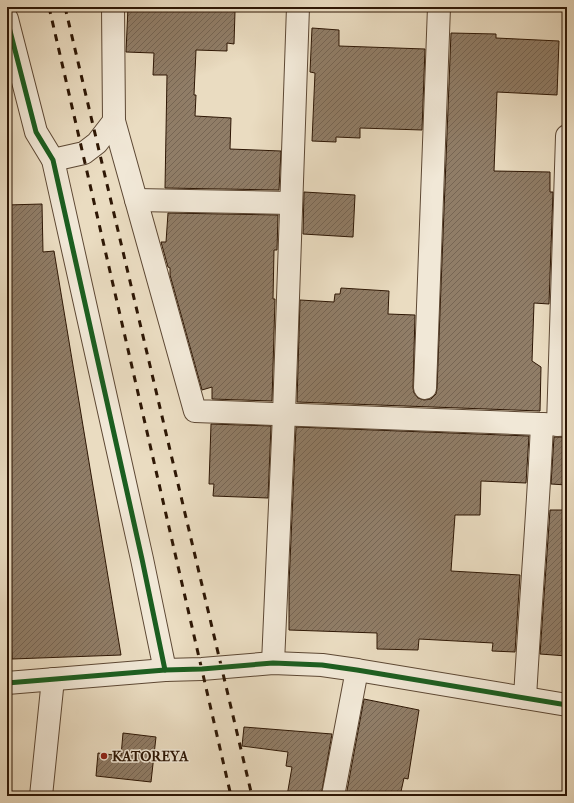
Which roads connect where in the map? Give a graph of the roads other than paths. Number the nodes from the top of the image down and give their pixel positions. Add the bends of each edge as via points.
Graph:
1 (113, 7) edge
2 (298, 7) edge
3 (439, 7) edge
4 (7, 19) edge
5 (114, 121) junction
6 (567, 136) edge
7 (53, 160) junction
8 (136, 200) junction
9 (291, 203) junction
10 (425, 388) dead end
11 (284, 414) junction
12 (556, 425) edge
13 (273, 663) junction
14 (165, 670) junction
15 (357, 670) junction
16 (53, 679) junction
17 (7, 683) edge
18 (525, 698) junction
19 (567, 705) edge
20 (41, 796) edge
21 (333, 796) edge

1 - 5 street
2 - 9 street
3 - 10 street
4 - 7 street via 36,132
5 - 7 street via 98,143 84,153
5 - 8 street
6 - 12 street
7 - 14 street
8 - 9 street
8 - 11 street via 195,411
9 - 11 street
11 - 12 street
11 - 13 street
12 - 18 street via 539,512
13 - 14 street
13 - 15 street via 322,665
14 - 16 street
15 - 18 street
15 - 21 street
16 - 17 street
16 - 20 street
18 - 19 street

